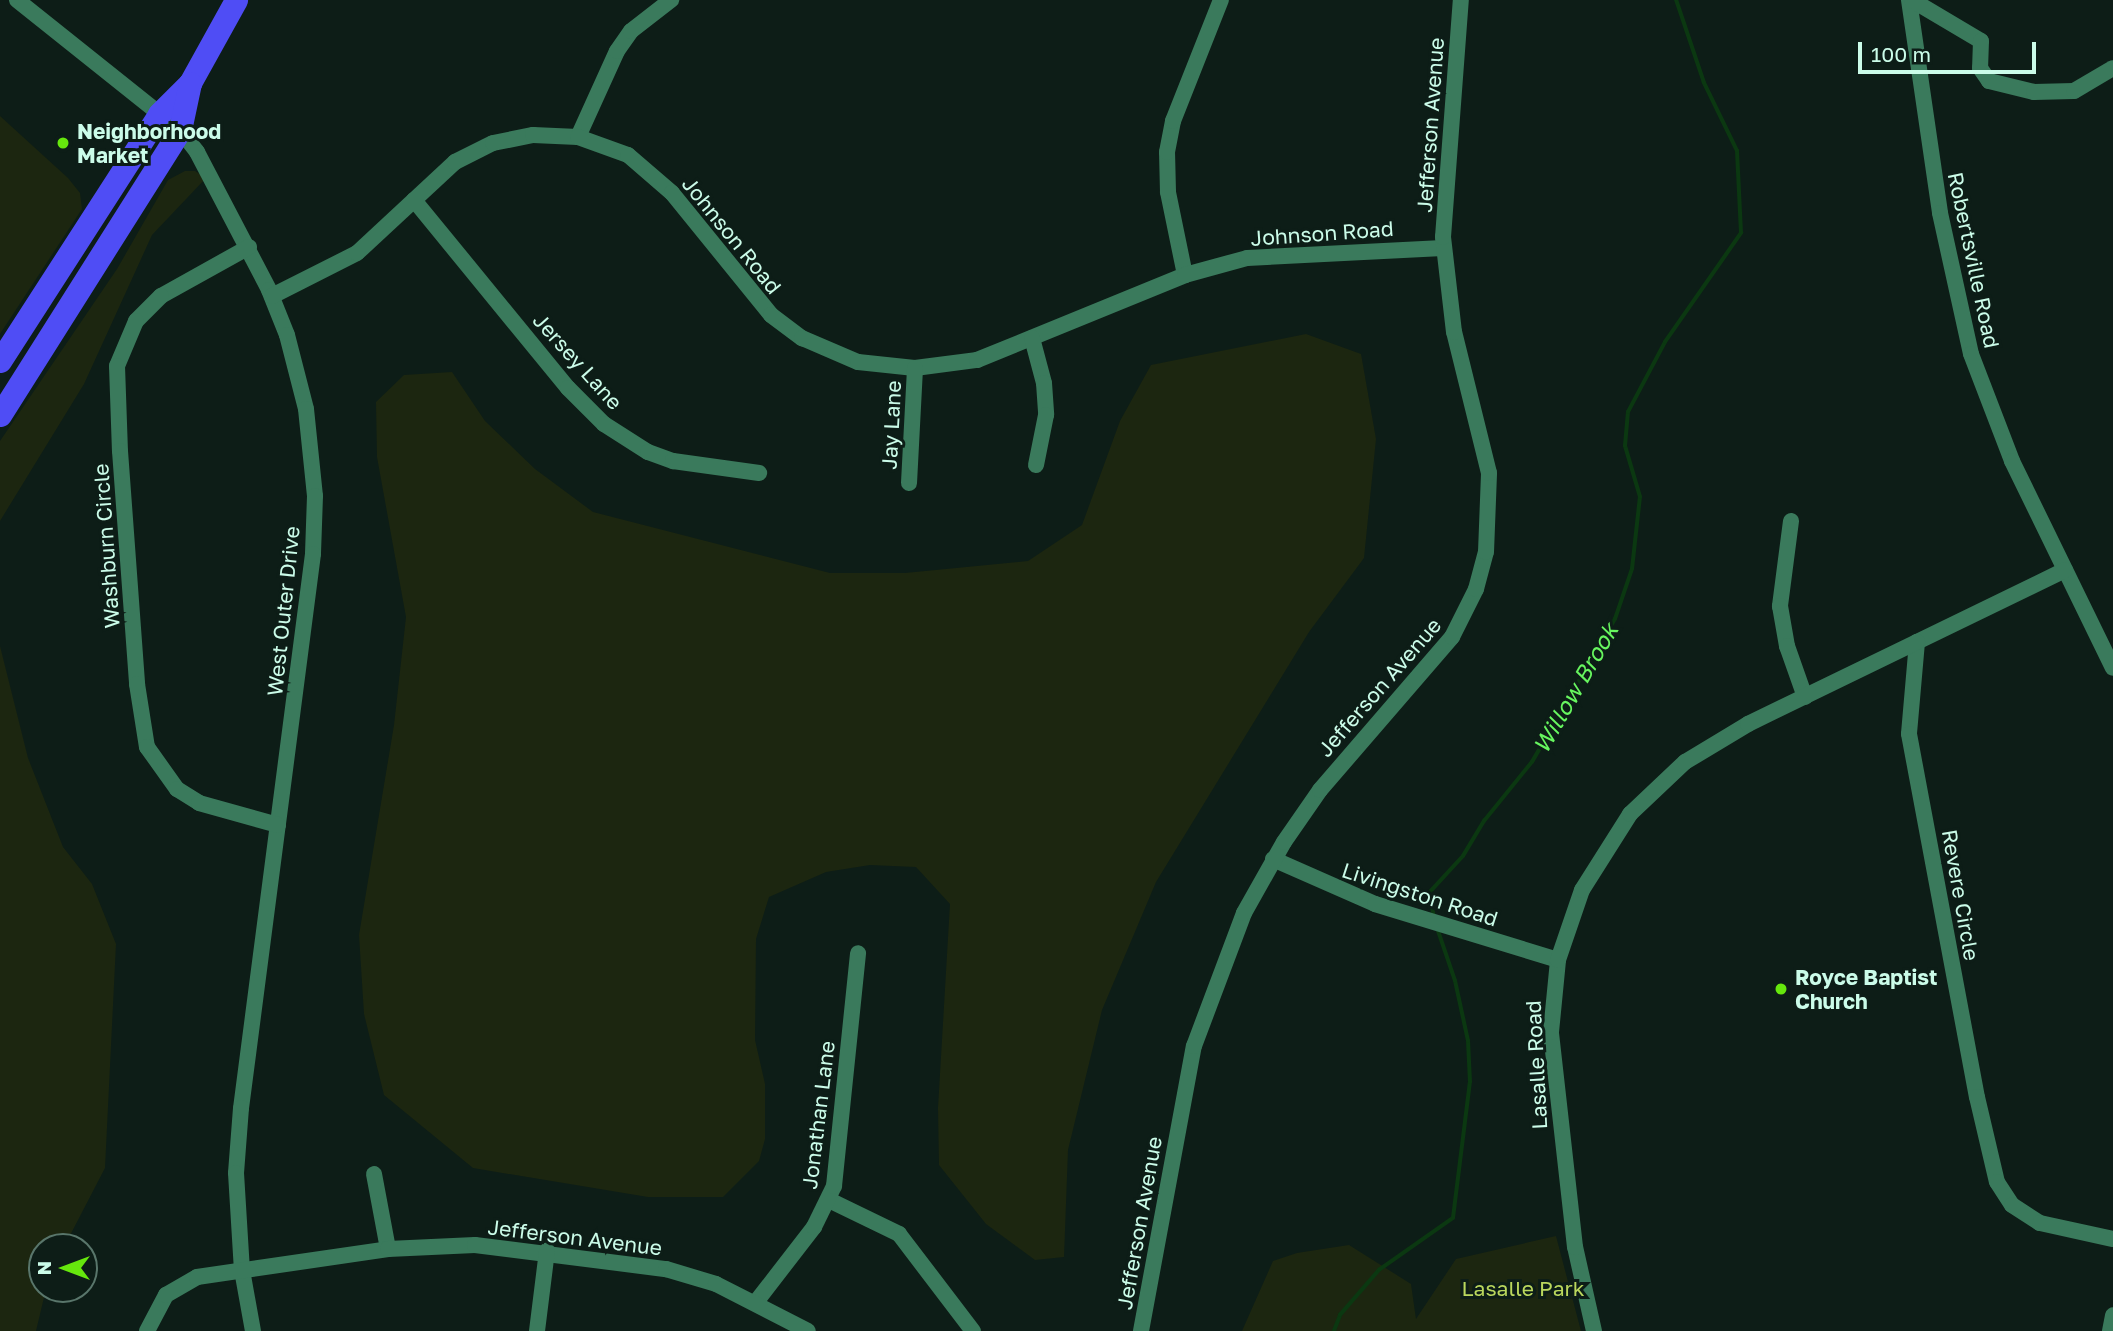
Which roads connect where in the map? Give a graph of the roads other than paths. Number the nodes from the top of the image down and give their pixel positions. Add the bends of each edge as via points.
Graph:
1 (17, 0) edge
2 (236, 0) edge
3 (670, 0) edge
4 (1221, 0) edge
5 (1461, 0) edge
6 (1910, 0) edge
7 (2113, 68) edge
8 (190, 83) junction
9 (159, 114) junction
10 (180, 130) junction
11 (578, 137) junction
12 (414, 200) junction
13 (249, 247) junction
14 (1443, 248) junction
15 (1185, 275) junction
16 (272, 296) junction
17 (1032, 338) junction
18 (0, 360) edge
19 (915, 368) junction
20 (0, 415) edge
21 (1036, 466) dead end
22 (758, 473) dead end
23 (909, 483) dead end
24 (1791, 521) dead end
25 (2065, 570) junction
26 (1917, 642) junction
27 (2113, 668) edge
28 (1805, 697) junction
29 (278, 825) junction
30 (1273, 859) junction
31 (858, 953) dead end
32 (1558, 960) junction
33 (374, 1174) dead end
34 (830, 1199) junction
35 (2113, 1239) edge
36 (388, 1249) junction
37 (547, 1251) junction
38 (242, 1270) junction
39 (756, 1301) junction
40 (2113, 1315) edge
41 (147, 1331) edge
42 (253, 1331) edge
43 (537, 1331) edge
44 (808, 1331) edge
45 (973, 1331) edge
46 (1141, 1331) edge
47 (1594, 1331) edge
48 (2110, 1331) edge

1 - 9 street, West Outer Drive
2 - 8 highway
3 - 11 street via 631,32 617,51
4 - 15 street via 1173,121 1167,152 1168,192
5 - 14 street, Jefferson Avenue
6 - 7 street via 1981,41 1980,68 1989,81 2034,92 2074,91
6 - 25 street, Robertsville Road via 1940,213 1971,354 2012,461
8 - 9 highway
8 - 10 highway
9 - 10 street, West Outer Drive
9 - 18 highway
10 - 13 street, West Outer Drive via 210,172
10 - 20 highway
11 - 12 street, Johnson Road via 533,135 493,143 454,162
11 - 19 street, Johnson Road via 628,155 651,172 752,296 802,338 858,362
12 - 16 street, Johnson Road via 358,253
12 - 22 street, Jersey Lane via 568,388 604,424 648,452 673,461
13 - 16 street, West Outer Drive
13 - 29 street, Washburn Circle via 161,296 136,321 117,366 120,451 137,684 147,747 177,789 199,803
14 - 15 street, Johnson Road via 1292,252 1247,258
14 - 30 street, Jefferson Avenue via 1454,332 1489,473 1486,552 1476,589 1452,637 1336,768
15 - 17 street, Johnson Road
16 - 29 street, West Outer Drive via 299,380 315,496 310,581
17 - 19 street, Johnson Road via 977,360
17 - 21 street via 1044,383 1046,415
19 - 23 street, Jay Lane
24 - 28 street via 1780,606 1787,646
25 - 26 street
25 - 27 street, Robertsville Road
26 - 28 street, Lasalle Road
26 - 35 street, Revere Circle via 1909,734 1979,1109 1997,1182 2012,1205 2040,1223
28 - 32 street, Lasalle Road via 1714,742 1639,804 1585,884
29 - 38 street, West Outer Drive via 239,1123 237,1217
30 - 32 street, Livingston Road via 1375,904
30 - 46 street, Jefferson Avenue via 1224,960 1194,1046
31 - 34 street, Jonathan Lane
32 - 47 street, Lasalle Road via 1551,1032 1554,1084 1575,1247
33 - 36 street
34 - 39 street, Jonathan Lane
34 - 45 street via 899,1234
36 - 37 street, Jefferson Avenue via 475,1245
36 - 38 street, Jefferson Avenue
37 - 39 street, Jefferson Avenue via 666,1269
37 - 43 street
38 - 41 street, Jefferson Avenue via 197,1277 174,1289 153,1314
38 - 42 street, West Outer Drive
39 - 44 street, Jefferson Avenue
40 - 48 street

